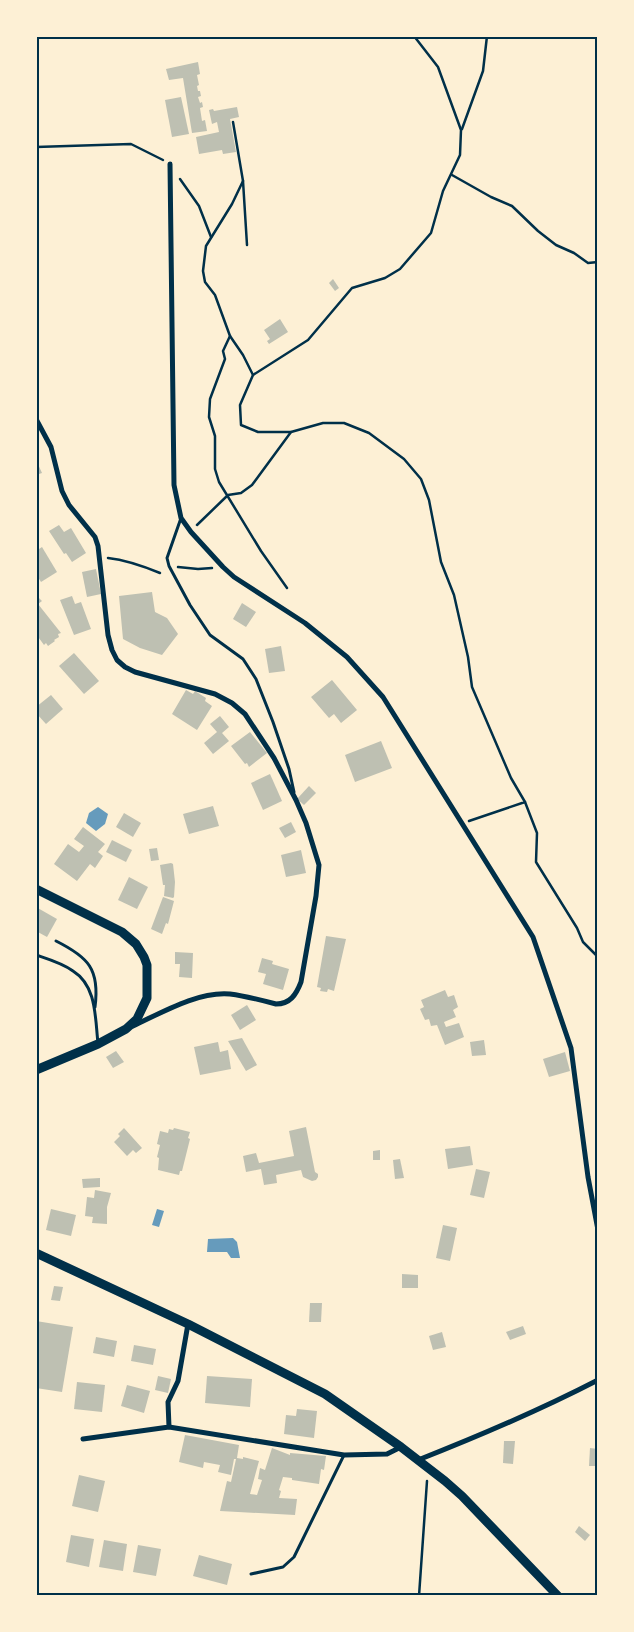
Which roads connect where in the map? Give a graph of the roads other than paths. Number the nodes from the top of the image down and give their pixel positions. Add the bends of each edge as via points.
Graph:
1 (170, 164) road end
2 (36, 419) edge
3 (181, 518) junction
4 (296, 800) junction
5 (36, 889) edge
6 (56, 941) dead end
7 (36, 955) edge
8 (95, 1012) junction
9 (126, 1029) junction
10 (98, 1044) junction
11 (36, 1070) edge
12 (598, 1230) edge
13 (36, 1254) edge
14 (188, 1324) junction
15 (598, 1380) edge
16 (169, 1427) junction
17 (83, 1439) dead end
18 (401, 1447) junction
19 (344, 1455) junction
20 (418, 1460) junction
21 (251, 1574) dead end
22 (558, 1596) edge

1 - 3 street via 174,485
2 - 4 street via 51,447 62,491 95,537 108,635 117,660 125,668 232,702 245,714 274,758
3 - 4 lane via 167,558 169,566 210,635 243,659 256,679 289,769
3 - 12 street via 190,532 234,577 305,623 347,657 383,697 533,937 572,1048
4 - 9 street via 319,865 297,993 283,1004 228,994 209,996 192,1000
5 - 9 street via 122,932 136,944 147,965 147,998 137,1019
6 - 8 lane via 87,961 95,976
7 - 8 lane via 74,971 85,982
8 - 10 lane
9 - 10 street
10 - 11 street
13 - 14 street
14 - 16 street via 178,1380 168,1402
14 - 18 street via 325,1394
15 - 20 street
16 - 17 street
16 - 19 street
18 - 19 street via 387,1454
18 - 20 street
19 - 21 lane via 294,1557 283,1567
20 - 22 street via 462,1496

